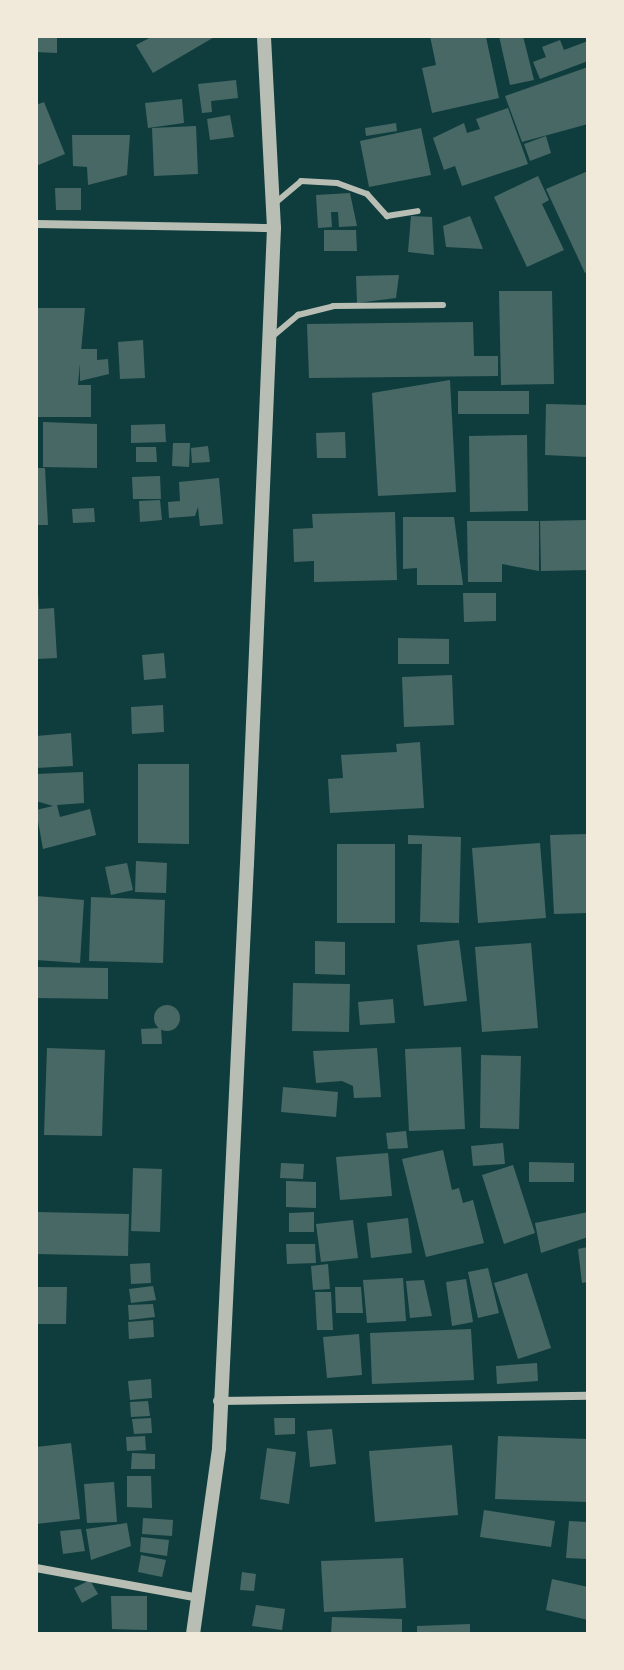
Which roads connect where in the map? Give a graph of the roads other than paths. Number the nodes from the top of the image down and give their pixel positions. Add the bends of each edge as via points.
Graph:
1 (264, 36) edge
2 (274, 204) junction
3 (418, 211) dead end
4 (36, 224) edge
5 (274, 228) junction
6 (443, 305) dead end
7 (270, 339) junction
8 (588, 1396) edge
9 (216, 1401) junction
10 (36, 1568) edge
11 (199, 1598) junction
12 (193, 1634) edge

1 - 2 street
2 - 3 lane via 301,181 337,183 367,194 387,216
2 - 5 street
4 - 5 street
5 - 7 street
6 - 7 lane via 333,306 298,315
7 - 9 street
8 - 9 street
9 - 11 street via 219,1448
10 - 11 street
11 - 12 street

